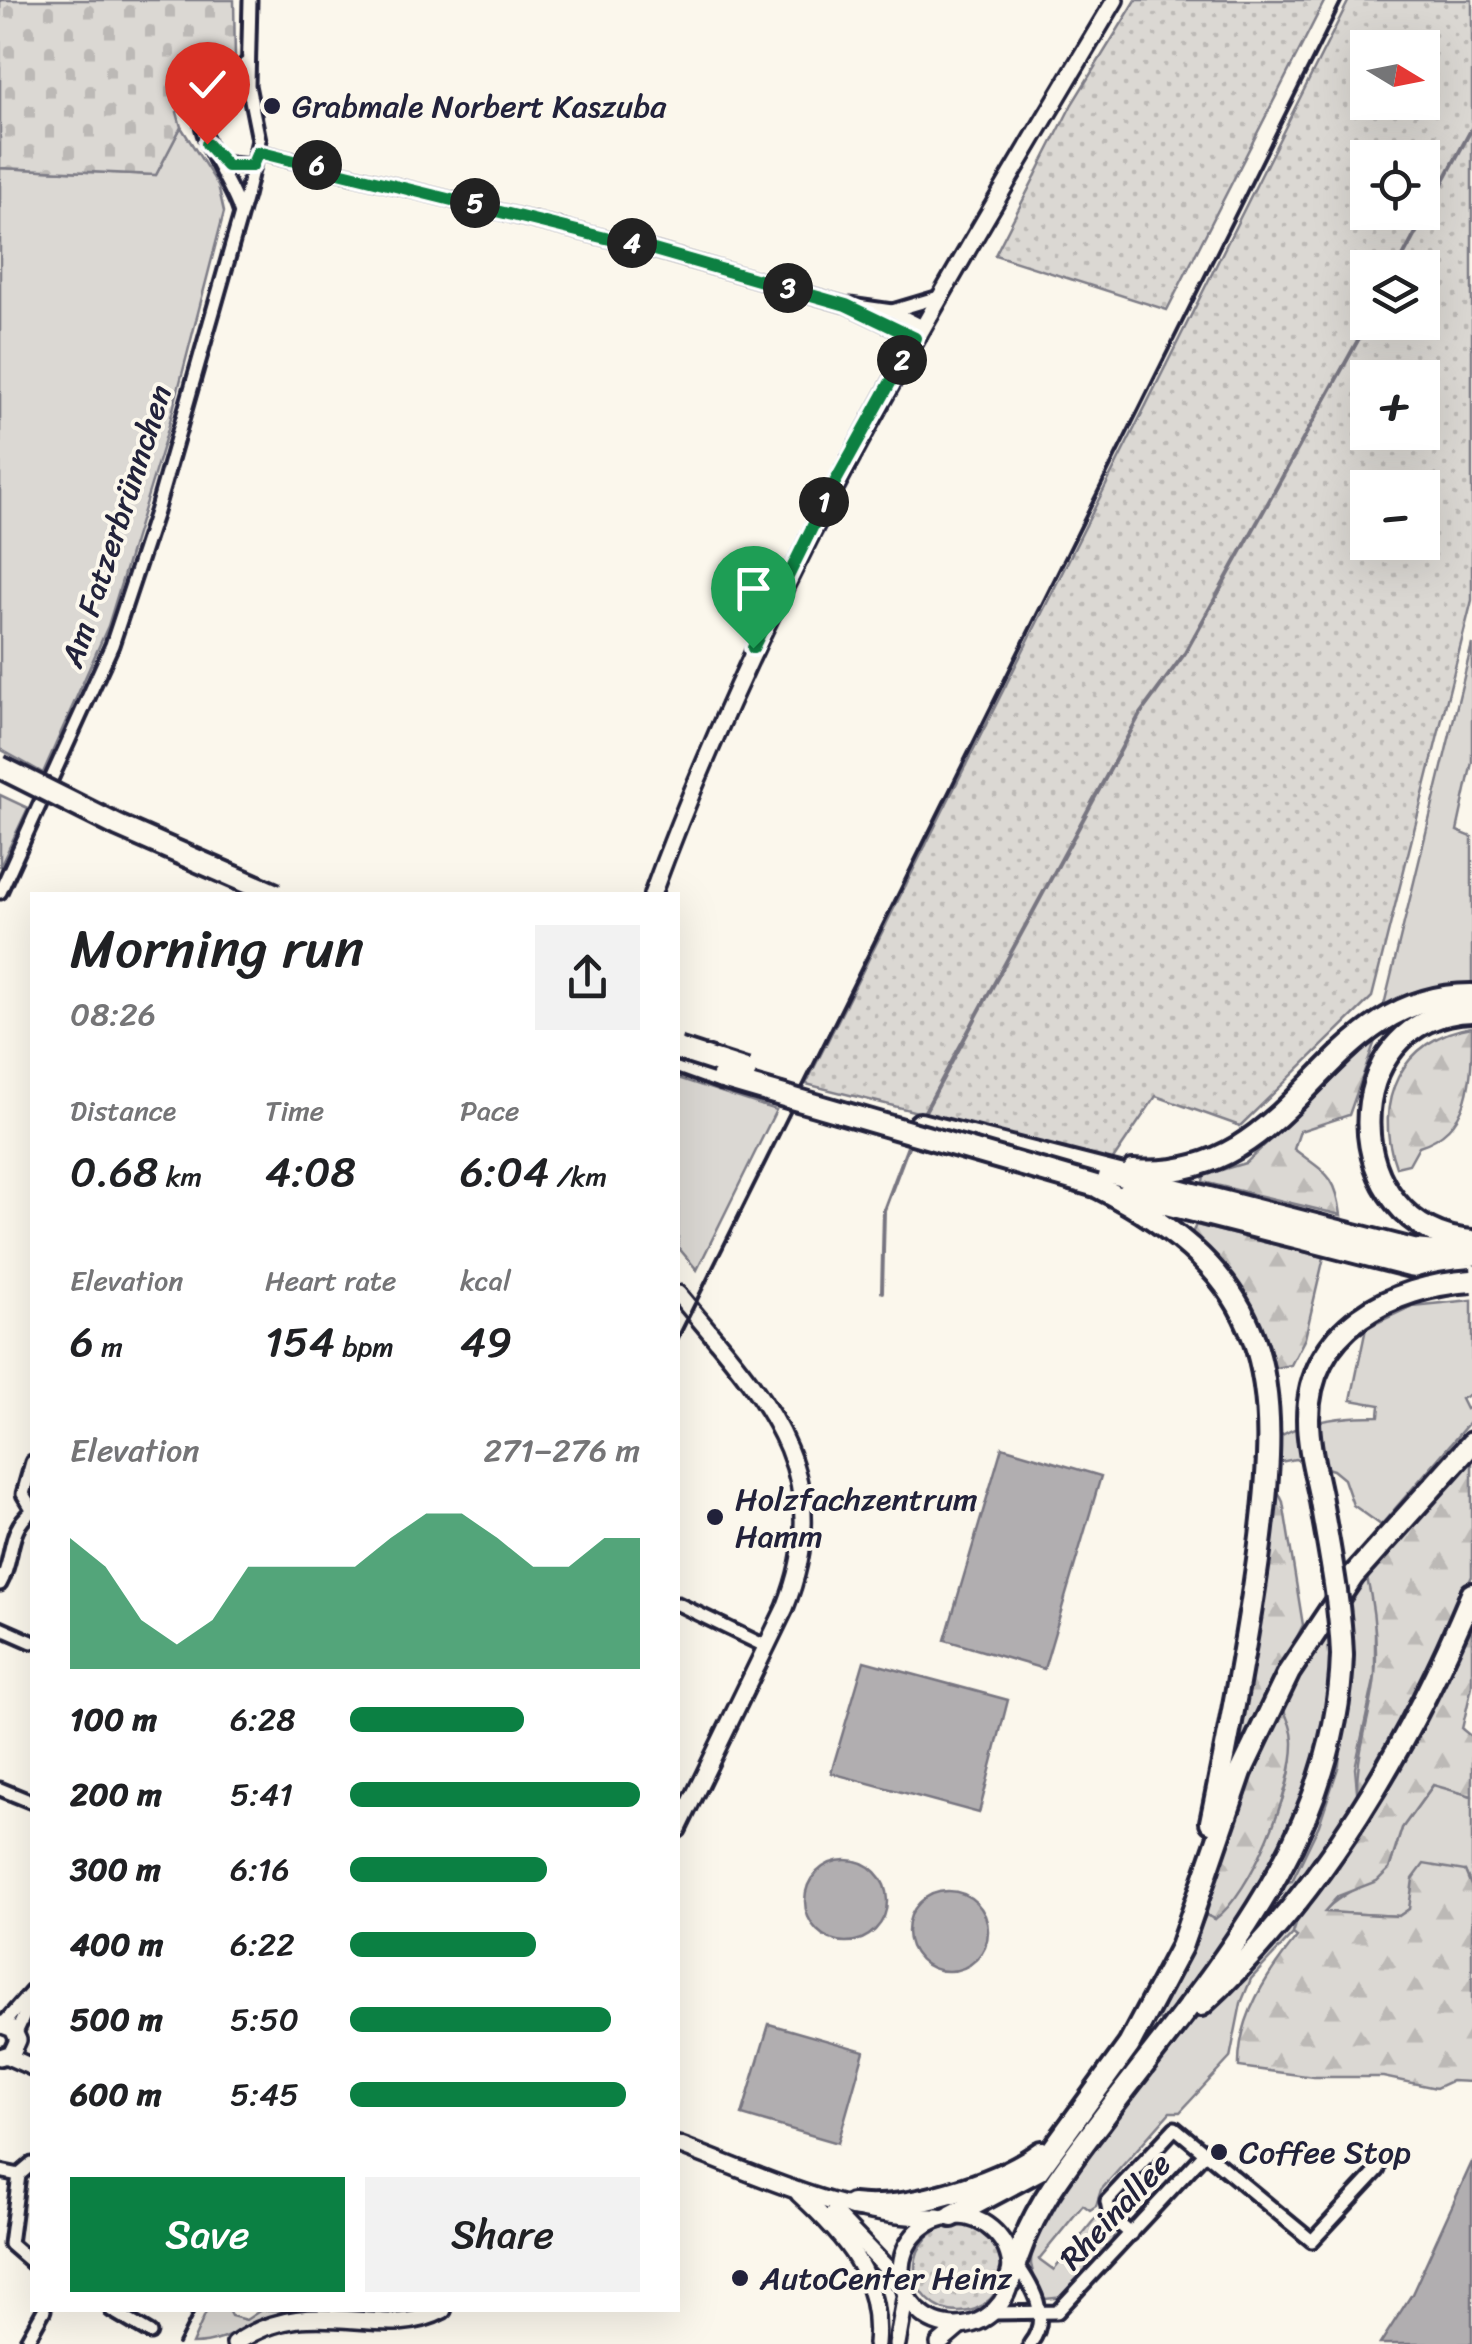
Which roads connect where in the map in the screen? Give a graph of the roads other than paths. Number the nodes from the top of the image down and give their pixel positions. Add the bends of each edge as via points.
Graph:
1 (250, 0) edge
2 (1115, 0) edge
3 (247, 60) junction
4 (225, 94) junction
5 (250, 105) junction
6 (258, 152) junction
7 (220, 163) junction
8 (252, 166) junction
9 (240, 211) junction
10 (939, 297) junction
11 (846, 305) junction
12 (892, 310) junction
13 (918, 332) junction
14 (0, 768) edge
15 (0, 779) edge
16 (0, 892) edge
17 (238, 892) edge
18 (269, 892) edge
19 (653, 892) edge
20 (1472, 995) edge
21 (1472, 1011) edge
22 (680, 1050) edge
23 (680, 1063) edge
24 (1082, 1167) junction
25 (1096, 1186) junction
26 (1472, 1241) edge
27 (1472, 1255) edge
28 (1472, 1278) edge
29 (680, 1297) edge
30 (1472, 1444) edge
31 (30, 1470) edge
32 (30, 1506) edge
33 (30, 1512) edge
34 (0, 1584) edge
35 (1472, 1594) edge
36 (680, 1605) edge
37 (0, 1628) edge
38 (30, 1641) edge
39 (767, 1647) junction
40 (0, 1789) edge
41 (30, 1801) edge
42 (680, 1825) edge
43 (1171, 1968) junction
44 (30, 1998) edge
45 (1185, 2009) junction
46 (9, 2030) edge
47 (30, 2055) edge
48 (4, 2056) edge
49 (30, 2065) edge
50 (1078, 2116) junction
51 (680, 2146) edge
52 (1206, 2153) junction
53 (30, 2166) edge
54 (0, 2170) edge
55 (1378, 2170) dead end
56 (19, 2175) junction
57 (798, 2191) junction
58 (852, 2205) junction
59 (949, 2216) junction
60 (1131, 2234) junction
61 (30, 2261) edge
62 (1010, 2264) junction
63 (905, 2290) junction
64 (1039, 2300) junction
65 (1068, 2303) junction
66 (43, 2312) edge
67 (115, 2312) edge
68 (439, 2312) edge
69 (992, 2312) junction
70 (1039, 2315) junction
71 (960, 2326) junction
72 (150, 2332) dead end
73 (25, 2344) edge
74 (235, 2344) edge
75 (876, 2344) edge
76 (897, 2344) edge
77 (939, 2344) edge
78 (1030, 2344) edge

1 - 3 street
2 - 10 main road
3 - 4 street
3 - 5 street
4 - 5 street
4 - 7 street via 208,103 200,120
5 - 6 street
6 - 8 street
6 - 11 street via 541,218
7 - 8 street
7 - 9 street
8 - 9 street, Am Fatzerbrünnchen
9 - 16 street, Am Fatzerbrünnchen via 112,646
10 - 12 street
10 - 13 main road
11 - 12 street
11 - 13 street
12 - 13 street
13 - 19 main road via 772,607
14 - 18 highway, bridge
15 - 17 highway
20 - 24 highway via 1420,1002 1378,1022 1268,1129 1216,1160 1158,1172
21 - 26 highway via 1434,1018 1395,1046 1377,1074 1368,1121 1376,1169 1402,1209 1437,1233
22 - 24 highway, bridge
23 - 25 highway, bridge
24 - 27 highway via 1413,1250
25 - 28 highway
25 - 43 highway via 1184,1241 1235,1300 1270,1398 1266,1500 1233,1716 1196,1892
28 - 45 highway, bridge via 1378,1304 1342,1333 1317,1373 1309,1434 1342,1656 1334,1736 1310,1814 1257,1910
29 - 39 main road via 776,1417 795,1462 802,1495 800,1560
30 - 43 highway via 1353,1576 1290,1672 1241,1772
31 - 32 street via 24,1494
33 - 34 street via 18,1522
35 - 45 highway via 1418,1714 1350,1832 1233,1971 1202,2004
36 - 39 street
37 - 38 street
39 - 42 main road
40 - 41 street
43 - 50 highway via 1129,2045
44 - 46 street
45 - 62 highway via 1037,2206
46 - 47 main road
46 - 48 main road
48 - 49 main road
50 - 58 highway via 1048,2148 996,2178 895,2206
50 - 59 highway via 1038,2170
51 - 57 main road
52 - 55 street, Rheinallee via 1312,2241
52 - 60 street, Rheinallee
52 - 60 street via 1176,2128 1169,2131 1110,2195 1107,2212
53 - 56 street
54 - 56 street
56 - 61 street via 10,2244
57 - 58 main road
57 - 63 main road via 839,2216
57 - 75 main road via 860,2262 874,2298
58 - 59 main road via 894,2216
59 - 62 main road via 985,2224
59 - 63 main road via 926,2225 910,2242 902,2264
60 - 65 street, Rheinallee
62 - 64 street, Rheinallee
62 - 69 main road
63 - 71 main road via 925,2316
63 - 76 main road
64 - 65 street, Rheinallee
64 - 70 street, Rheinallee
65 - 70 street, Rheinallee
66 - 73 street
67 - 72 street
68 - 74 main road via 399,2324 295,2318
69 - 70 street, Rheinallee
69 - 71 main road
70 - 78 street, Rheinallee
71 - 77 main road

